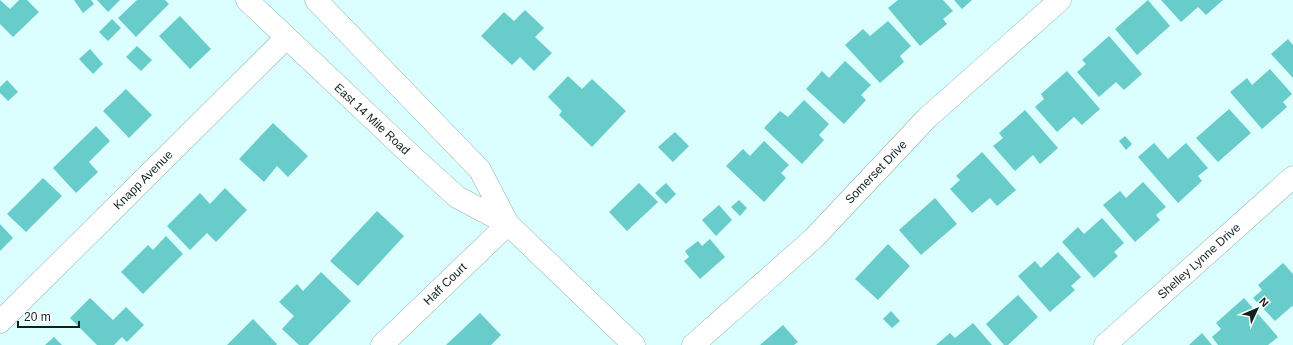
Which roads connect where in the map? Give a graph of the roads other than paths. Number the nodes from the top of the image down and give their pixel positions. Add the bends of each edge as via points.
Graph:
1 (247, 0) edge
2 (316, 0) edge
3 (1060, 0) edge
4 (286, 38) junction
5 (1293, 177) edge
6 (508, 224) junction
7 (0, 322) edge
8 (382, 345) edge
9 (634, 345) edge
10 (693, 345) edge
11 (1105, 345) edge

1 - 4 street, East 14 Mile Road
2 - 6 street, East 14 Mile Road via 480,170
3 - 10 street, Somerset Drive via 927,118 814,238
4 - 6 street, East 14 Mile Road via 457,197
4 - 7 street, Knapp Avenue
5 - 11 street, Shelley Lynne Drive
6 - 8 street, Haff Court
6 - 9 street, East 14 Mile Road

